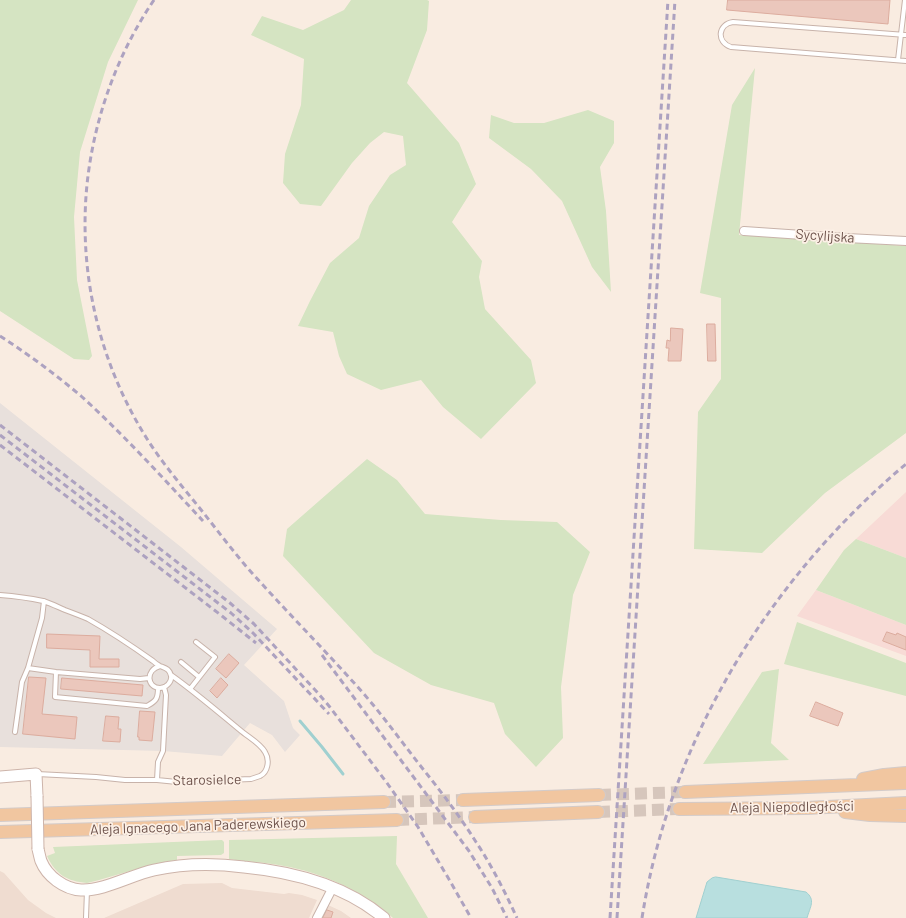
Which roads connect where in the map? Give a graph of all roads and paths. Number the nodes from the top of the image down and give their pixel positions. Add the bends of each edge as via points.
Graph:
1 (905, 0) edge
2 (901, 34) junction
3 (906, 35) edge
4 (898, 60) junction
5 (906, 60) edge
6 (744, 230) dead end
7 (906, 241) edge
8 (0, 595) edge
9 (44, 601) junction
10 (196, 642) dead end
11 (181, 662) dead end
12 (160, 666) junction
13 (28, 668) junction
14 (56, 672) junction
15 (171, 675) junction
16 (200, 677) junction
17 (149, 678) junction
18 (164, 687) junction
19 (158, 688) junction
20 (190, 689) junction
21 (15, 732) dead end
22 (906, 773) edge
23 (36, 774) junction
24 (0, 777) edge
25 (157, 780) junction
26 (906, 783) edge
27 (825, 786) junction
28 (685, 792) tunnel mouth
29 (599, 795) tunnel mouth
30 (462, 800) tunnel mouth
31 (384, 802) tunnel mouth
32 (906, 803) edge
33 (807, 808) junction
34 (679, 809) tunnel mouth
35 (598, 812) tunnel mouth
36 (0, 815) edge
37 (906, 816) edge
38 (475, 817) tunnel mouth
39 (397, 820) tunnel mouth
40 (0, 832) edge
41 (333, 887) junction
42 (87, 890) junction
43 (86, 918) edge
44 (317, 918) edge
45 (384, 918) edge

1 - 2 lane
2 - 3 lane
2 - 4 lane
2 - 4 lane via 733,22 725,24 721,32 721,40 731,48
4 - 5 lane
6 - 7 street, Sycylijska
8 - 9 lane
9 - 12 lane via 87,619 129,643
9 - 13 lane via 42,618
10 - 16 lane via 215,657
11 - 16 lane
12 - 15 lane via 167,668
12 - 17 lane via 152,670
13 - 14 lane
13 - 21 lane via 22,682
14 - 17 lane
14 - 19 lane via 56,697 147,706 158,696
15 - 18 lane via 170,682
15 - 20 lane
16 - 20 lane
17 - 19 lane
18 - 19 lane
18 - 25 lane via 166,695 163,751 158,762
20 - 25 lane, Starosielce via 256,742 265,752 268,762 266,771 251,779 193,782
22 - 27 main road
23 - 24 street
23 - 25 lane, Starosielce
23 - 42 street, bridge via 38,849 41,860 53,878 71,888
26 - 27 main road, Aleja Niepodległości
27 - 28 main road, Aleja Niepodległości
29 - 30 main road
31 - 36 main road, Aleja Ignacego Jana Paderewskiego
32 - 33 main road, Aleja Niepodległości
33 - 34 main road, Aleja Niepodległości
33 - 37 main road
35 - 38 main road
39 - 40 main road, Aleja Ignacego Jana Paderewskiego
41 - 42 street via 281,872 202,864 152,870
41 - 44 street
41 - 45 street via 357,899
42 - 43 lane

